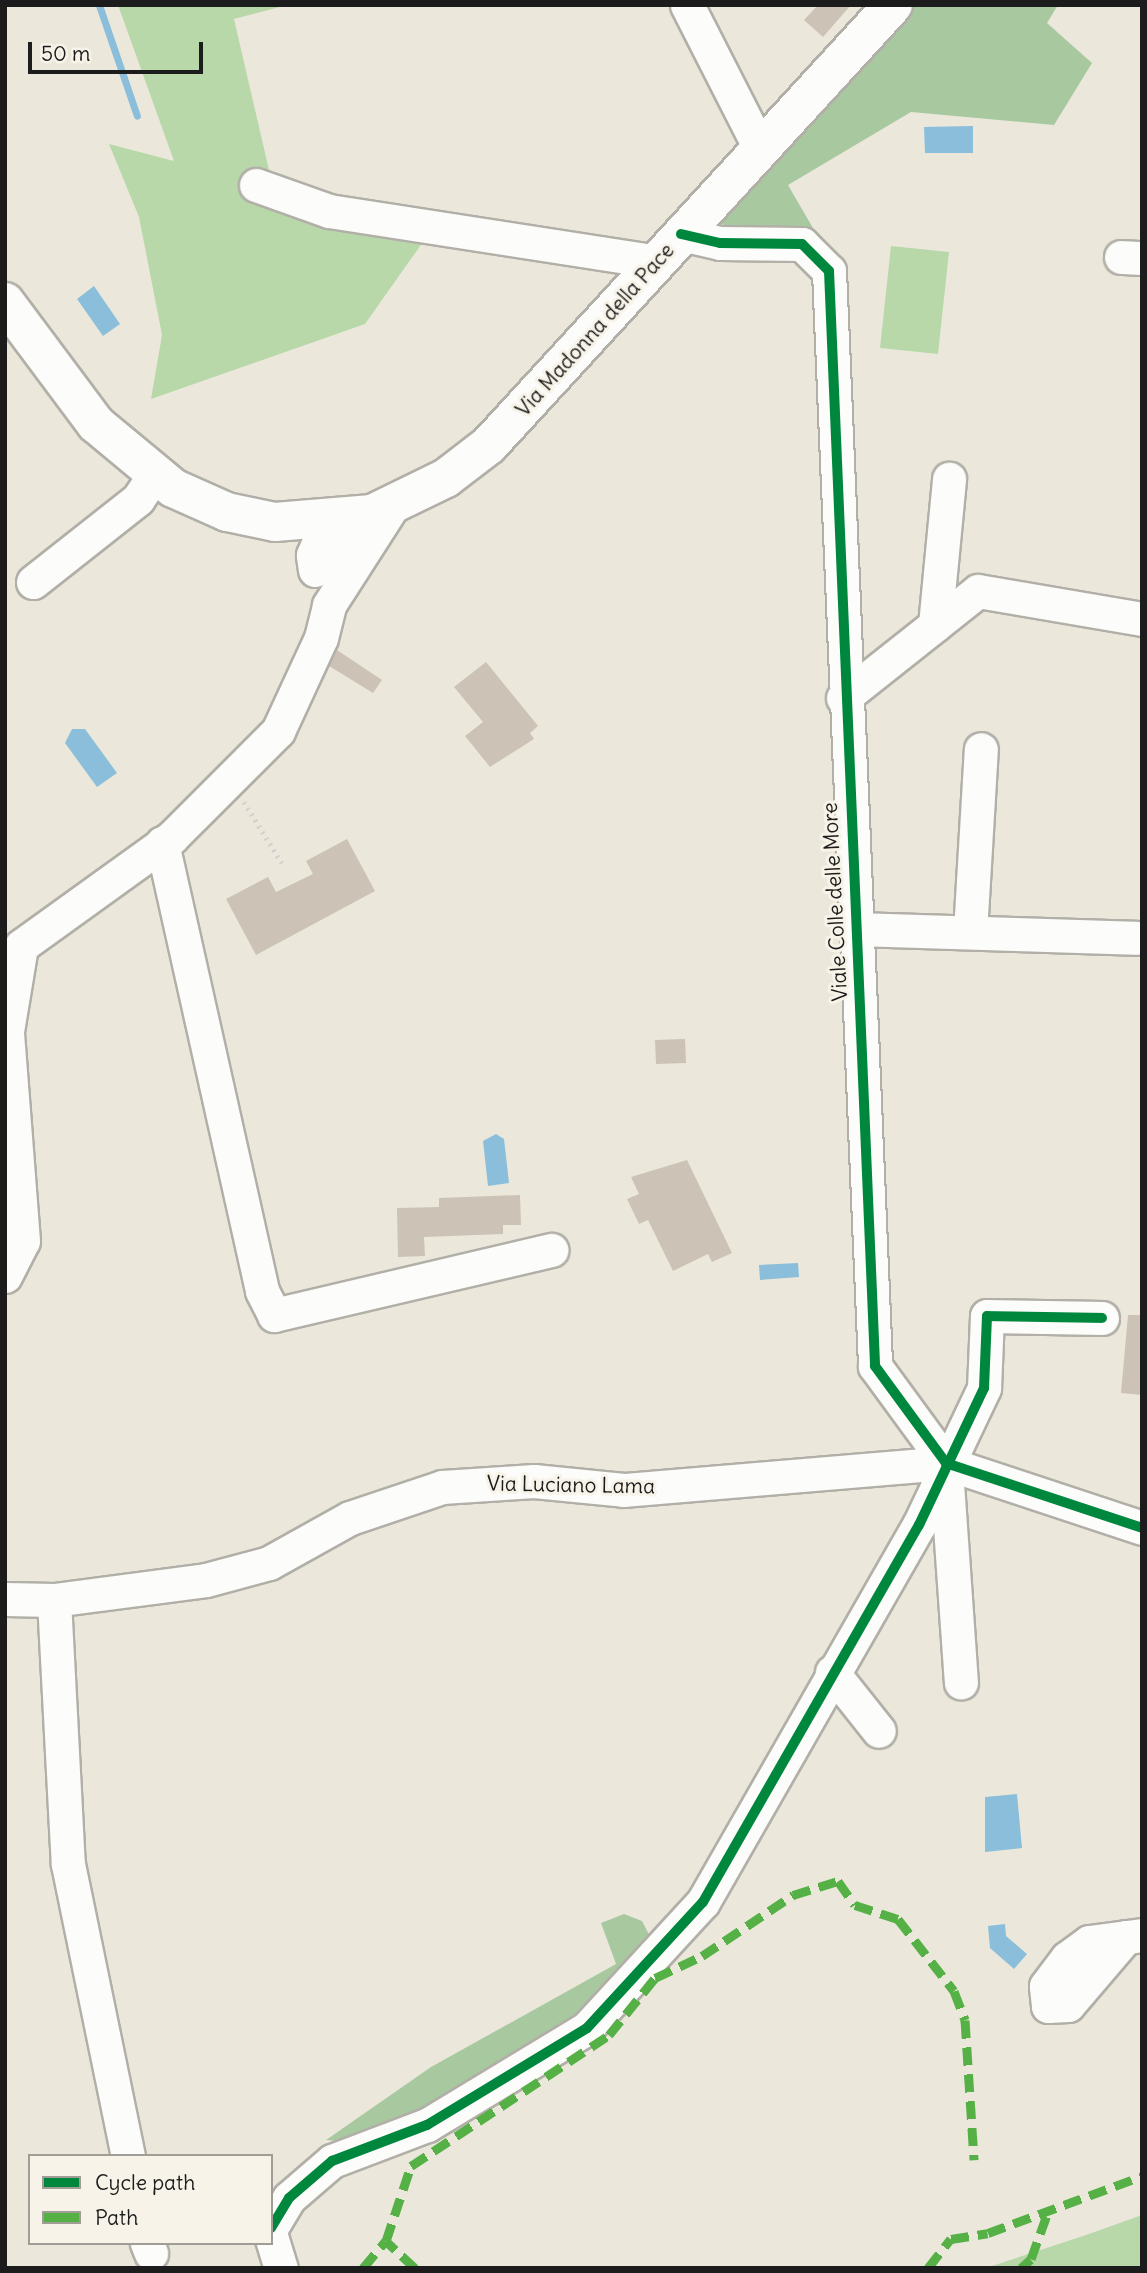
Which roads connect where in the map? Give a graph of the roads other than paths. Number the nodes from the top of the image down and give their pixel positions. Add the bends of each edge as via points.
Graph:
1 (687, 5) edge
2 (893, 5) edge
3 (760, 148) junction
4 (256, 185) dead end
5 (669, 248) junction
6 (5, 302) edge
7 (153, 477) junction
8 (949, 479) dead end
9 (392, 507) junction
10 (275, 522) junction
11 (327, 522) junction
12 (314, 570) junction
13 (347, 575) junction
14 (33, 582) dead end
15 (329, 605) junction
16 (1142, 619) edge
17 (935, 625) junction
18 (843, 698) junction
19 (981, 749) dead end
20 (162, 843) junction
21 (857, 929) junction
22 (970, 932) junction
23 (1136, 938) dead end
24 (15, 1219) edge
25 (552, 1250) dead end
26 (5, 1276) edge
27 (1102, 1318) dead end
28 (946, 1463) junction
29 (1142, 1528) edge
30 (5, 1599) edge
31 (54, 1600) junction
32 (832, 1672) junction
33 (961, 1682) dead end
34 (879, 1731) dead end
35 (128, 2154) edge
36 (273, 2225) edge
37 (273, 2242) edge
38 (281, 2268) edge

1 - 3 street
2 - 3 main road, Via Madonna della Pace
3 - 5 main road, Via Madonna della Pace
4 - 5 street, Viale Colle delle More via 328,211
5 - 9 main road, Via Madonna della Pace via 489,445 446,478
5 - 18 street, Viale Colle delle More via 802,244 829,271
6 - 7 main road via 65,388
7 - 10 main road, Via Madonna della Pace via 227,512
7 - 14 street via 138,499
8 - 17 street
9 - 11 main road, Via Madonna della Pace
9 - 13 street
10 - 11 main road, Via Madonna della Pace
10 - 12 street
11 - 12 street via 313,555
11 - 13 street via 343,543
12 - 15 street
13 - 15 street
15 - 20 street via 321,638 278,731 222,793
16 - 17 street via 978,591
17 - 18 street
18 - 21 street, Viale Colle delle More
19 - 22 street
20 - 24 street via 21,946 7,1031
20 - 25 street via 262,1291 274,1315
21 - 22 street
21 - 28 street, Viale Colle delle More via 875,1366
22 - 23 street
24 - 26 street via 21,1249
27 - 28 street via 987,1315 984,1388
28 - 29 street
28 - 31 street, Via Luciano Lama via 624,1490 534,1480 442,1487 350,1518 269,1563 206,1580
28 - 32 street via 896,1566
28 - 33 street
30 - 31 street, Via Luciano Lama
31 - 35 street via 68,1864 118,2083
32 - 34 street
32 - 36 street via 703,1902 587,2028 427,2125 332,2161 289,2198
37 - 38 street

